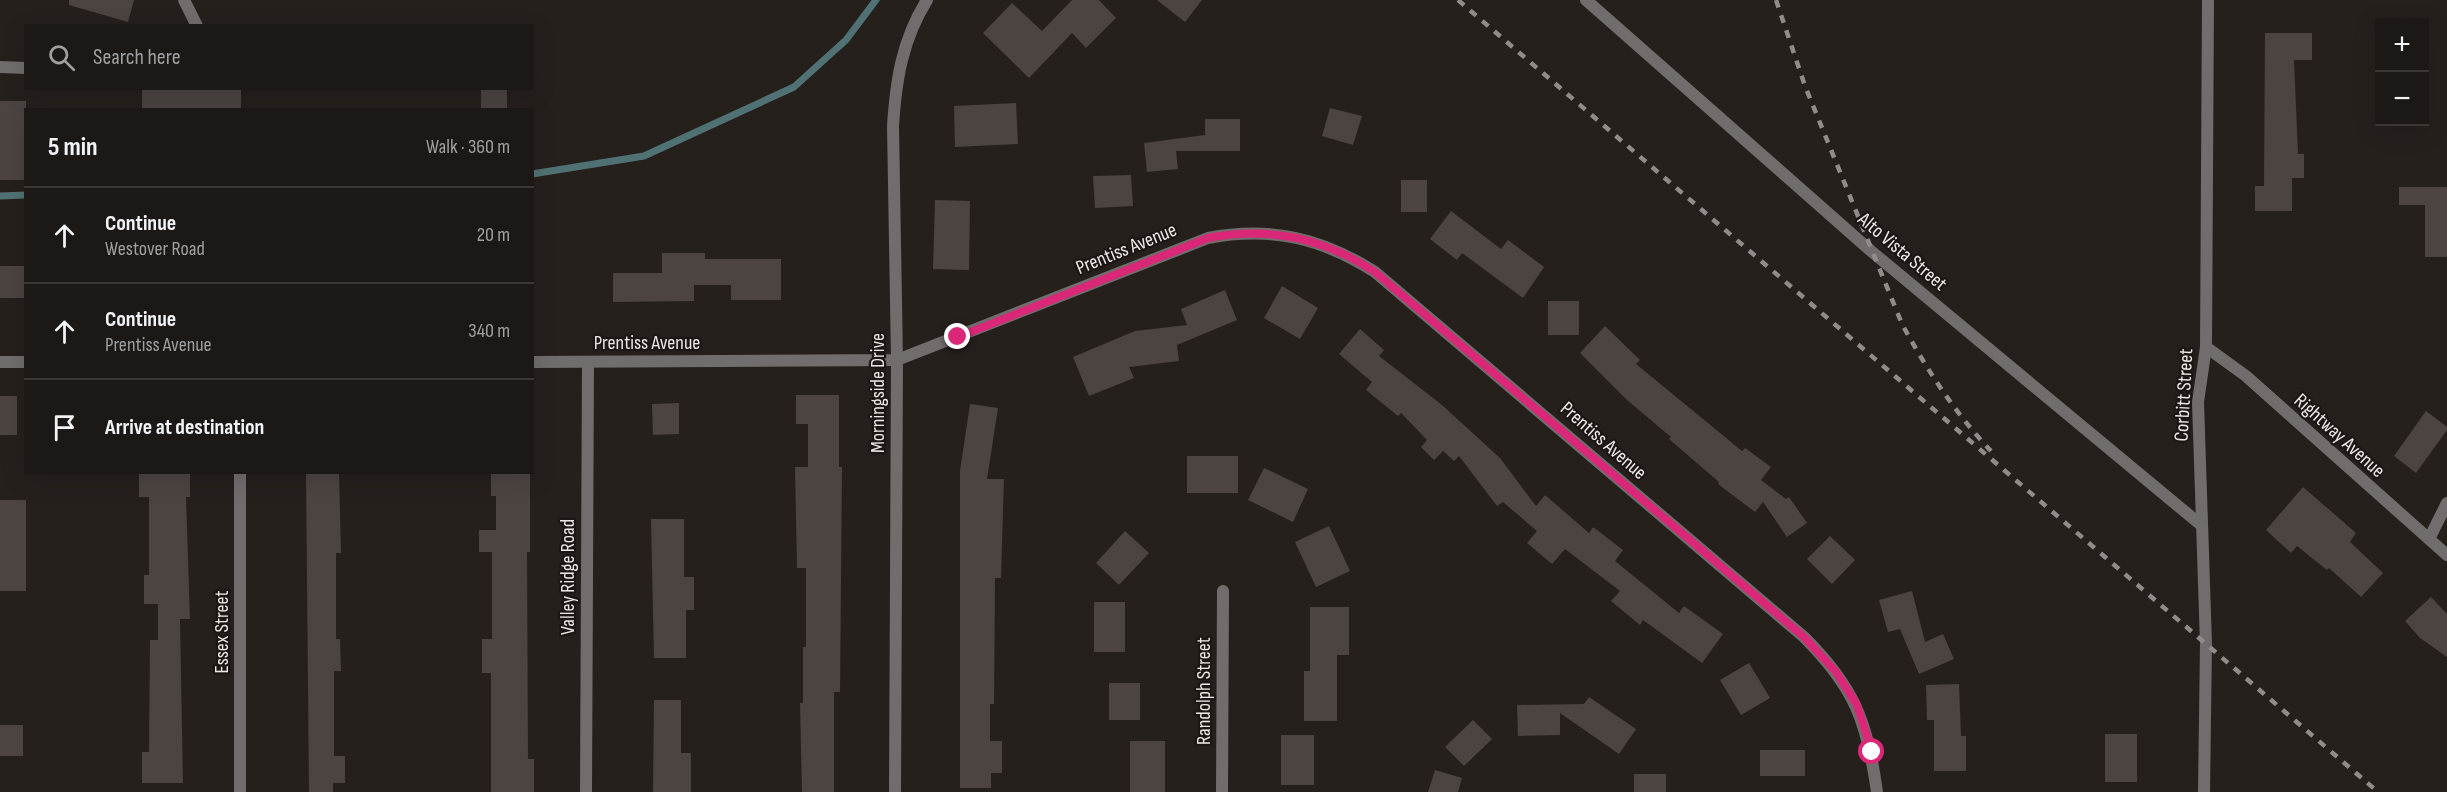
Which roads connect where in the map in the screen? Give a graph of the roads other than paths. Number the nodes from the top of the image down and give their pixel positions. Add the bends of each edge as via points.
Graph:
1 (184, 0) edge
2 (927, 0) edge
3 (1586, 0) edge
4 (2208, 0) edge
5 (196, 24) edge
6 (0, 67) edge
7 (24, 68) edge
8 (2206, 347) junction
9 (897, 360) junction
10 (0, 362) edge
11 (24, 362) edge
12 (534, 362) edge
13 (588, 362) junction
14 (240, 474) edge
15 (2447, 503) edge
16 (2201, 525) junction
17 (2429, 539) junction
18 (2447, 555) edge
19 (1223, 591) dead end
20 (240, 792) edge
21 (586, 792) edge
22 (895, 792) edge
23 (1222, 792) edge
24 (1877, 792) edge
25 (2204, 792) edge

1 - 5 street
2 - 9 street, Morningside Drive via 903,50 896,87 893,126
3 - 16 street, Alto Vista Street via 1871,251
4 - 8 street, Corbitt Street
6 - 7 street
8 - 16 street, Corbitt Street via 2198,402
8 - 17 street, Rightway Avenue via 2246,376
9 - 13 street, Prentiss Avenue
9 - 22 street, Morningside Drive
9 - 24 street, Prentiss Avenue via 1208,238 1248,232 1281,233 1330,247 1375,272 1804,637 1836,672 1857,705 1872,752
10 - 11 street
12 - 13 street, Prentiss Avenue
13 - 21 street, Valley Ridge Road
14 - 20 street, Essex Street
15 - 17 street
16 - 25 street, Corbitt Street via 2206,644
17 - 18 street, Rightway Avenue
19 - 23 street, Randolph Street

